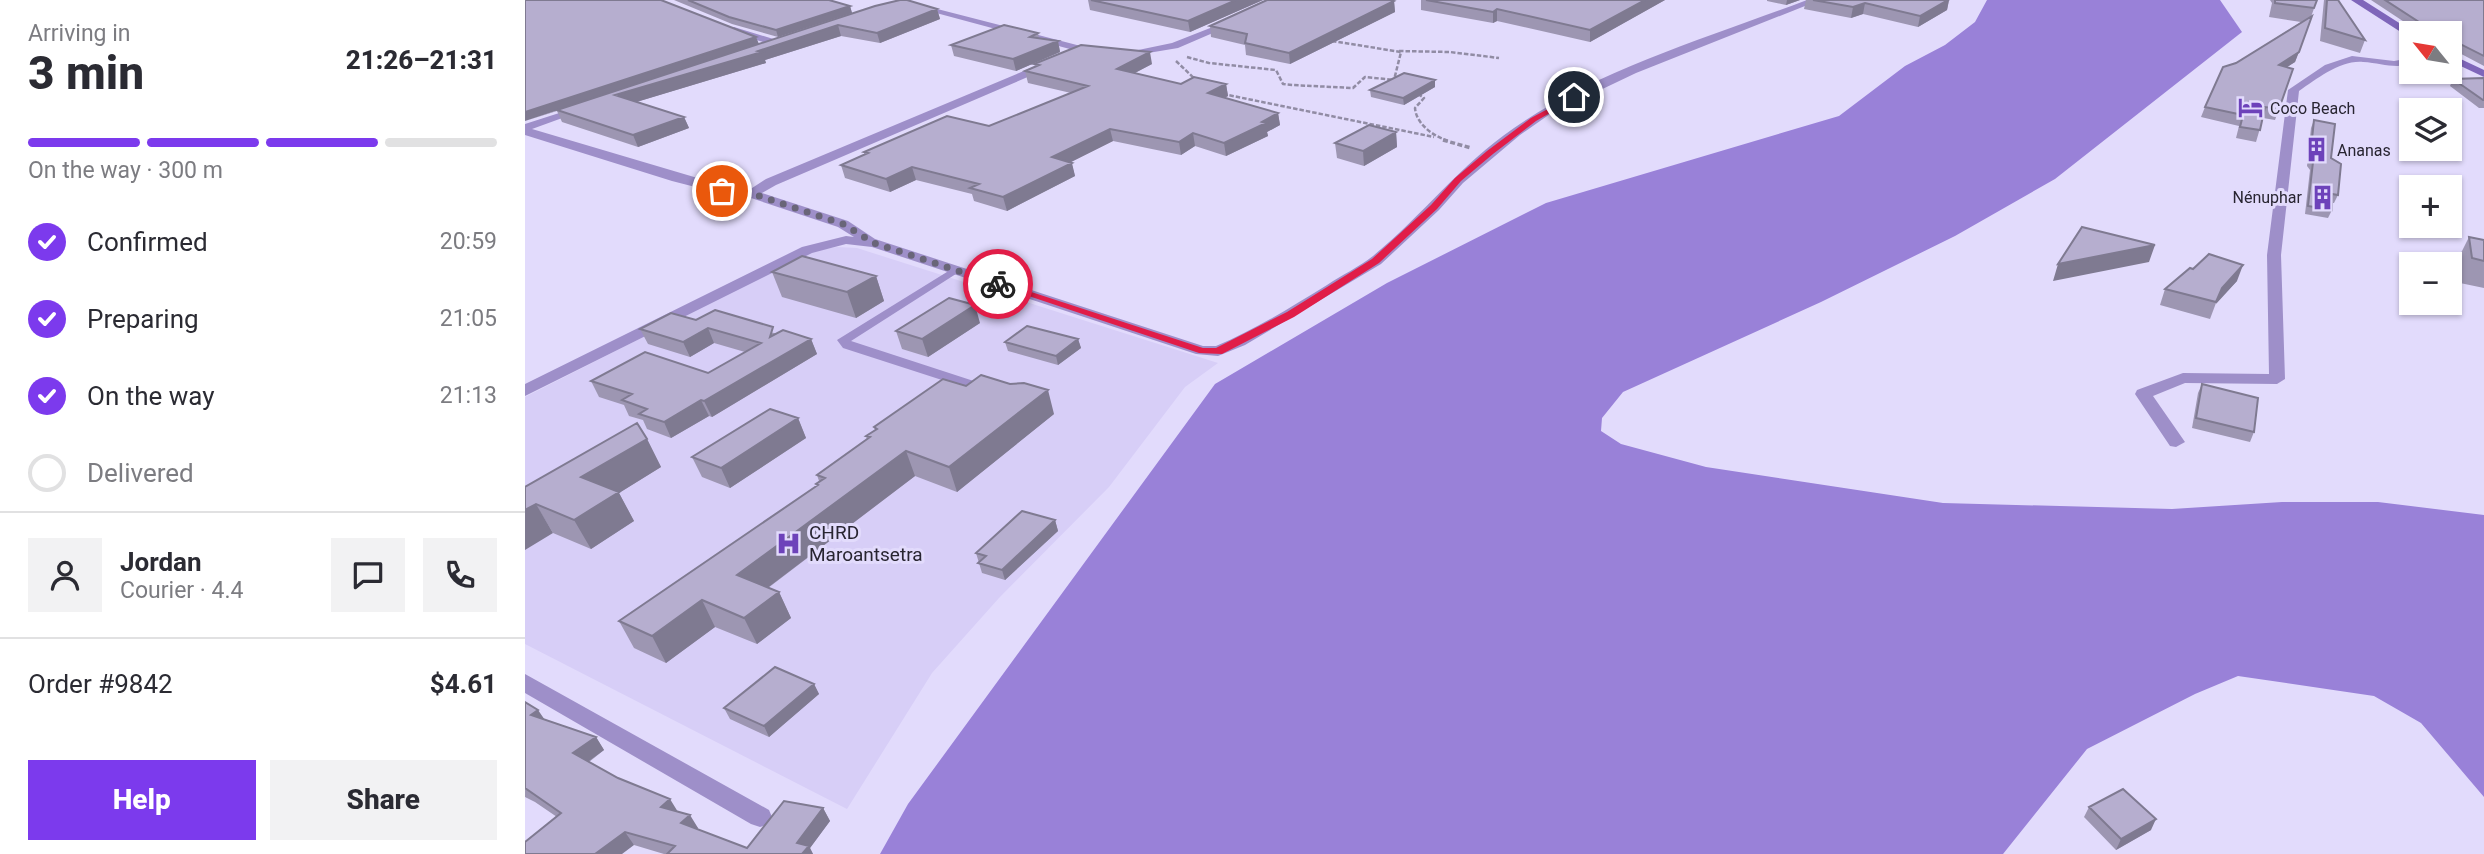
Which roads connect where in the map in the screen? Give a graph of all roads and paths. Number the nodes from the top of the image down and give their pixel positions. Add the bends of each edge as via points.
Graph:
1 (908, 0) edge
2 (1815, 0) edge
3 (2356, 0) edge
4 (1239, 19) edge
5 (2399, 27) edge
6 (728, 28) edge
7 (789, 39) edge
8 (1328, 40) edge
9 (776, 43) junction
10 (762, 48) edge
11 (1082, 50) junction
12 (1165, 51) junction
13 (1398, 51) junction
14 (1499, 58) dead end
15 (2462, 63) edge
16 (2399, 65) edge
17 (2484, 74) edge
18 (1395, 80) junction
19 (1200, 84) edge
20 (1396, 85) edge
21 (1417, 93) edge
22 (1221, 94) edge
23 (591, 106) edge
24 (525, 129) edge
25 (1434, 137) junction
26 (1490, 152) junction
27 (753, 194) junction
28 (874, 243) junction
29 (955, 270) junction
30 (525, 391) edge
31 (997, 394) edge
32 (2176, 442) dead end
33 (525, 682) edge
34 (760, 817) dead end

1 - 11 street via 904,2
2 - 26 street via 1587,91 1533,120
3 - 5 main road
4 - 12 street
6 - 9 street
7 - 9 street
8 - 13 path
9 - 10 street
11 - 12 street via 1119,54
11 - 27 street via 771,182
12 - 18 path via 1209,63 1276,70 1283,84 1306,88 1353,88 1365,77
12 - 19 path
13 - 14 path
13 - 18 path via 1402,57
15 - 17 main road
16 - 32 street via 2353,58 2294,90 2274,255 2277,379 2183,378 2143,394
18 - 20 path
21 - 25 path via 1424,99 1415,114
22 - 25 path
23 - 24 street
24 - 27 street via 688,181
25 - 26 path
26 - 29 street via 1376,261 1218,351 1202,351
27 - 28 street via 843,224
28 - 29 street
28 - 30 street via 846,240 807,250
29 - 31 lane via 843,340
33 - 34 street

